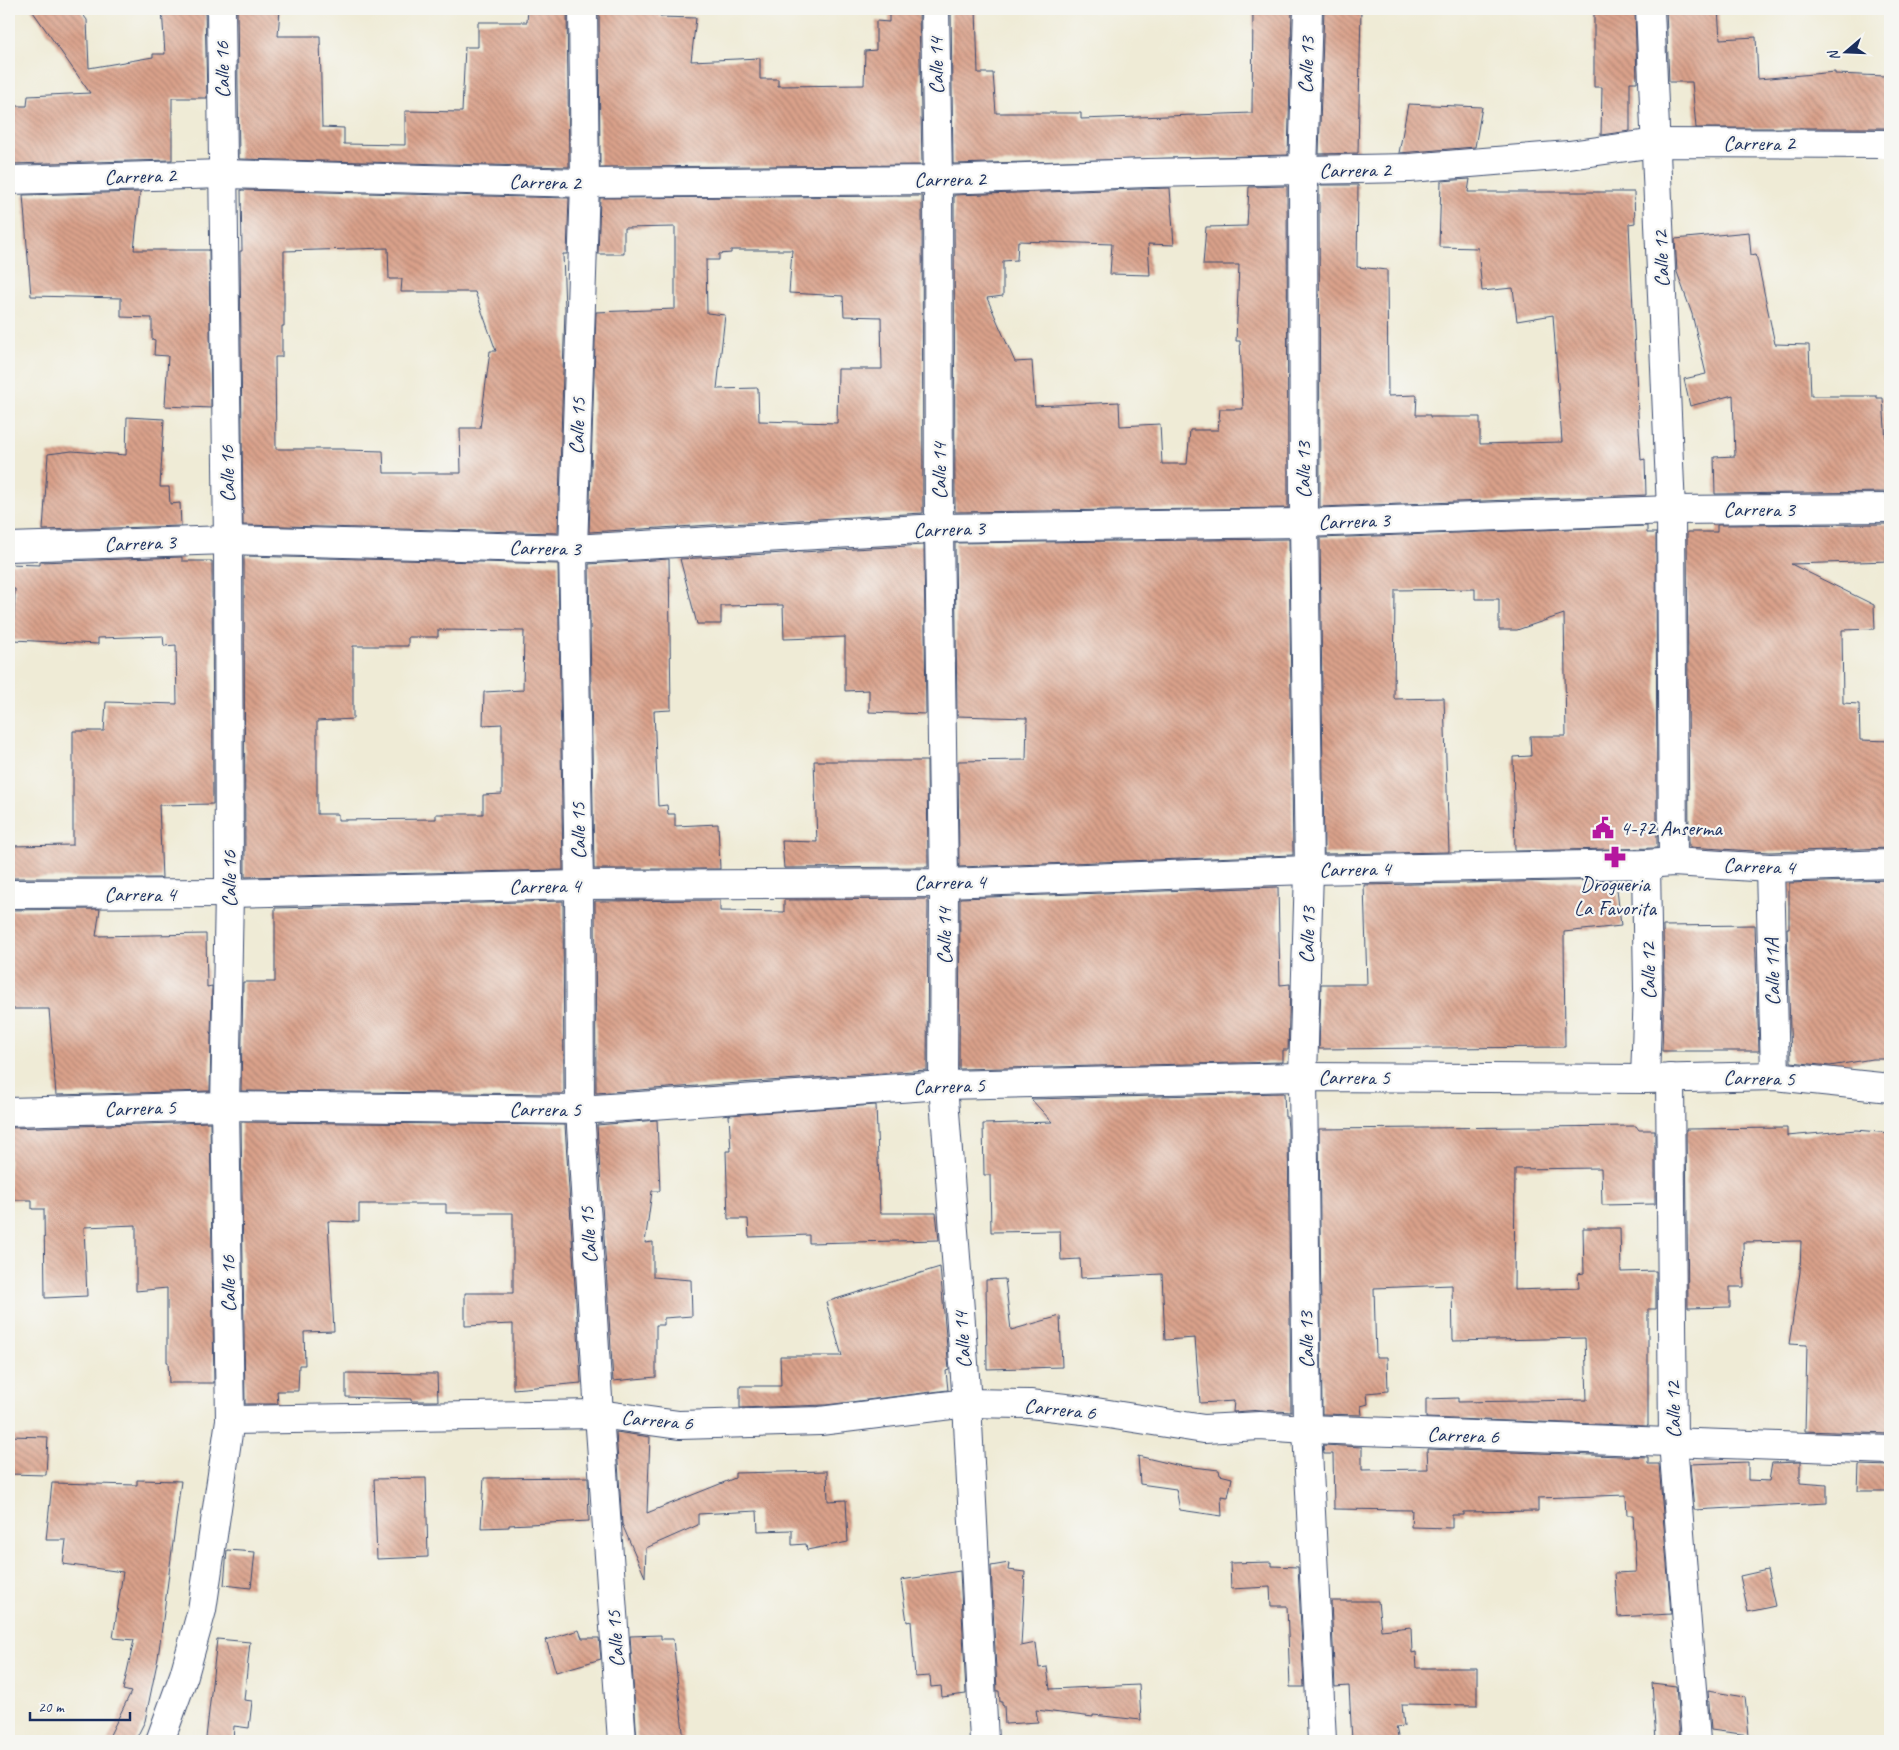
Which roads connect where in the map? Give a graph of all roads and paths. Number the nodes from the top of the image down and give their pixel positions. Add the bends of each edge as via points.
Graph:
1 (221, 9) edge
2 (583, 9) edge
3 (934, 9) edge
4 (1308, 9) edge
5 (1650, 9) edge
6 (1656, 143) junction
7 (1890, 144) edge
8 (1303, 171) junction
9 (224, 174) junction
10 (9, 180) edge
11 (938, 180) junction
12 (584, 183) junction
13 (1890, 508) edge
14 (1671, 510) junction
15 (1304, 523) junction
16 (939, 528) junction
17 (228, 540) junction
18 (9, 547) edge
19 (573, 549) junction
20 (1673, 862) junction
21 (1646, 864) junction
22 (1890, 864) edge
23 (1770, 868) junction
24 (1309, 870) junction
25 (944, 883) junction
26 (579, 885) junction
27 (9, 894) edge
28 (229, 894) junction
29 (1775, 1076) junction
30 (1303, 1077) junction
31 (1658, 1078) junction
32 (943, 1086) junction
33 (1890, 1088) edge
34 (225, 1106) junction
35 (580, 1110) junction
36 (9, 1112) edge
37 (967, 1403) junction
38 (599, 1414) junction
39 (230, 1420) junction
40 (1306, 1430) junction
41 (1673, 1442) junction
42 (1890, 1450) edge
43 (160, 1741) edge
44 (622, 1741) edge
45 (984, 1741) edge
46 (1322, 1741) edge
47 (1696, 1741) edge

1 - 9 street, Calle 16
2 - 12 street, Calle 15
3 - 11 street, Calle 14
4 - 8 street, Calle 13
5 - 6 street, Calle 12
6 - 7 street, Carrera 2
6 - 8 street, Carrera 2 via 1569,156 1410,168
6 - 14 street, Calle 12
8 - 11 street, Carrera 2
8 - 15 street, Calle 13
9 - 10 street, Carrera 2
9 - 12 street, Carrera 2
9 - 17 street, Calle 16
11 - 12 street, Carrera 2
11 - 16 street, Calle 14
12 - 19 street, Calle 15
13 - 14 street, Carrera 3
14 - 15 street, Carrera 3
14 - 20 street, Calle 12
15 - 16 street, Carrera 3
15 - 24 street, Calle 13
16 - 19 street, Carrera 3
16 - 25 street, Calle 14
17 - 18 street, Carrera 3
17 - 19 street, Carrera 3
17 - 28 street, Calle 16
19 - 26 street, Calle 15
20 - 21 street, Carrera 4
20 - 23 street, Carrera 4
21 - 24 street, Carrera 4
21 - 31 street, Calle 12 via 1648,989
22 - 23 street, Carrera 4
23 - 29 street, Calle 11A
24 - 25 street, Carrera 4
24 - 30 street, Calle 13
25 - 26 street, Carrera 4
25 - 32 street, Calle 14
26 - 28 street, Carrera 4
26 - 35 street, Calle 15
27 - 28 street, Carrera 4
28 - 34 street, Calle 16
29 - 31 street, Carrera 5
29 - 33 street, Carrera 5
30 - 31 street, Carrera 5
30 - 32 street, Carrera 5
30 - 40 street, Calle 13
31 - 41 street, Calle 12
32 - 35 street, Carrera 5
32 - 37 street, Calle 14
34 - 35 street, Carrera 5
34 - 36 street, Carrera 5
34 - 39 street, Calle 16
35 - 38 street, Calle 15
37 - 38 street, Carrera 6 via 820,1421 679,1425
37 - 40 street, Carrera 6 via 1030,1404 1204,1429 1260,1426
37 - 45 street, Calle 14
38 - 39 street, Carrera 6
38 - 44 street, Calle 15
39 - 43 street, Calle 16 via 202,1610 184,1675
40 - 41 street, Carrera 6
40 - 46 street, Calle 13
41 - 42 street, Carrera 6
41 - 47 street, Calle 12

